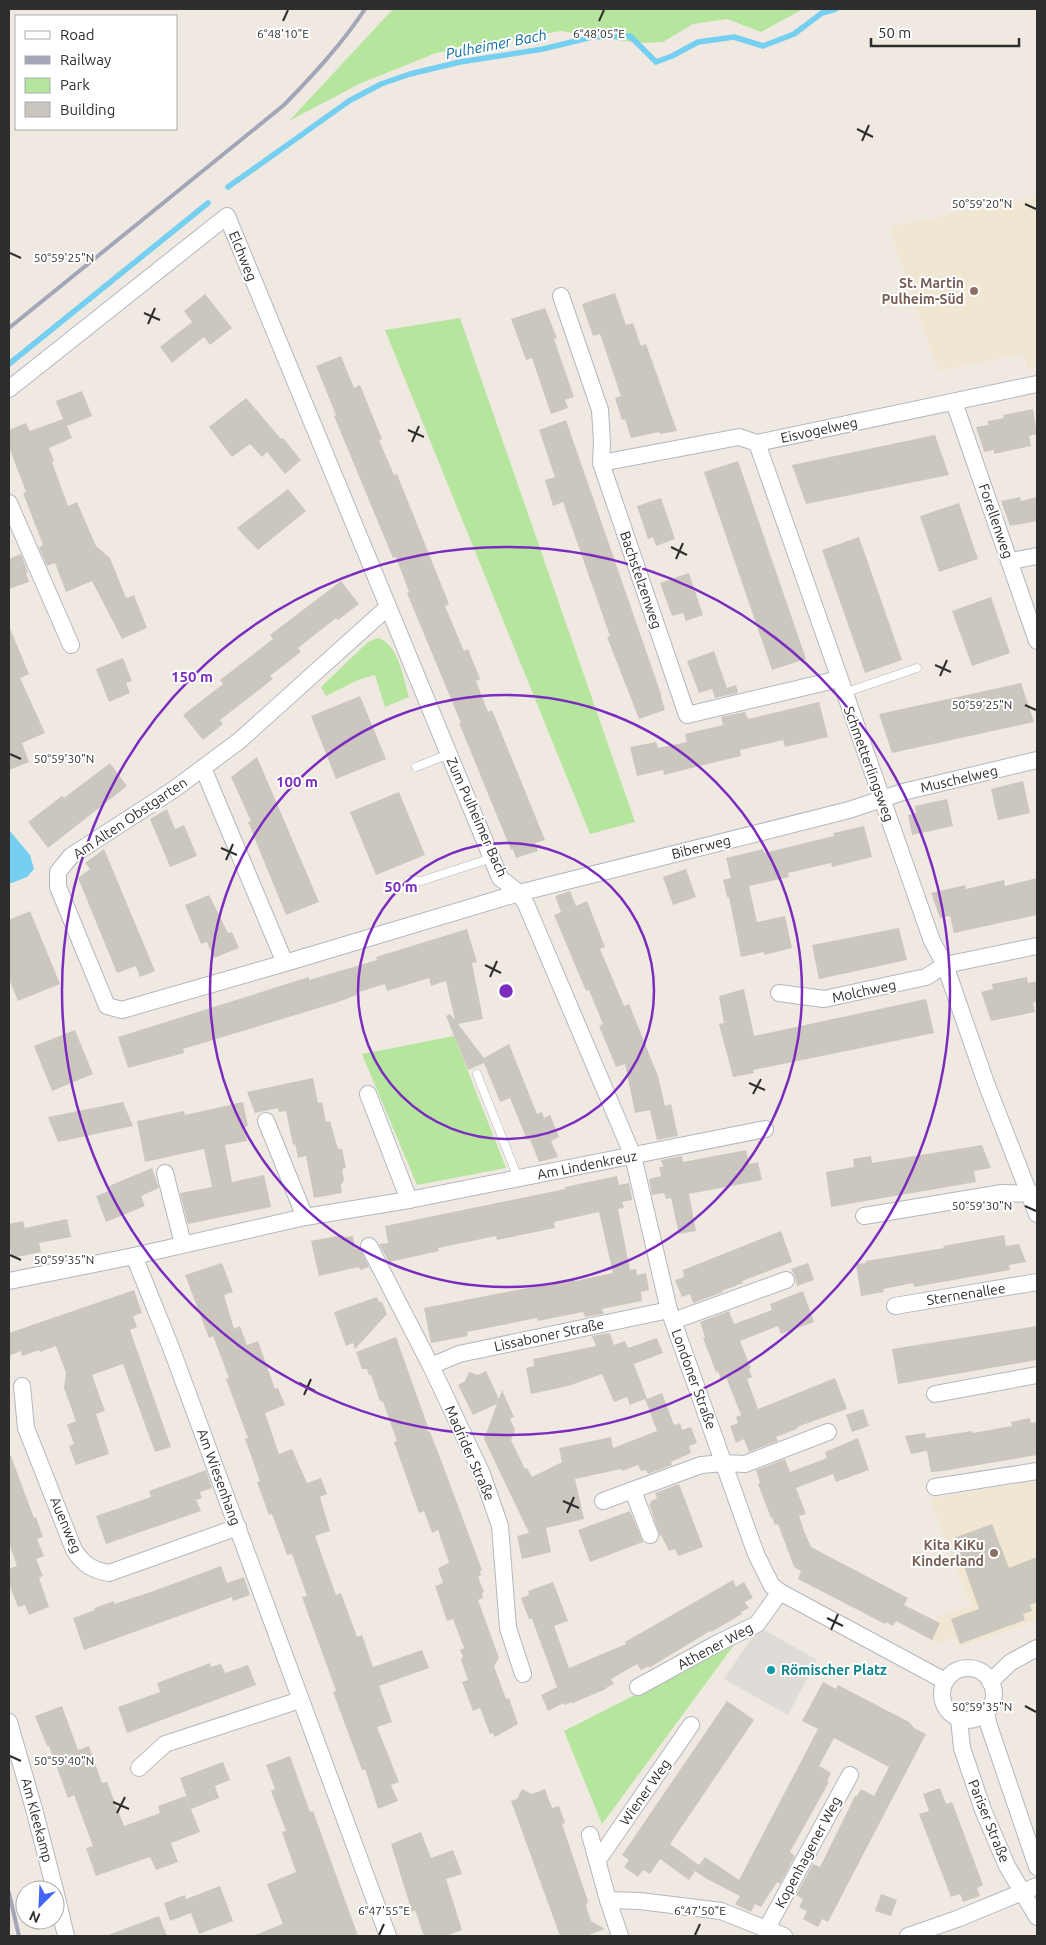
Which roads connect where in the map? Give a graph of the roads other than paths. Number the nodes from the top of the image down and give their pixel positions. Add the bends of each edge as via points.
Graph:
1 (561, 296) dead end
2 (1037, 384) edge
3 (9, 389) edge
4 (954, 402) junction
5 (757, 443) junction
6 (601, 463) junction
7 (9, 503) edge
8 (367, 554) joint
9 (1037, 556) edge
10 (1011, 561) junction
11 (388, 607) junction
12 (1037, 641) edge
13 (71, 645) dead end
14 (917, 668) dead end
15 (841, 686) junction
16 (449, 754) junction
17 (1037, 760) edge
18 (416, 767) dead end
19 (203, 768) junction
20 (881, 799) junction
21 (492, 858) junction
22 (409, 880) dead end
23 (519, 893) junction
24 (1037, 946) edge
25 (285, 963) junction
26 (945, 965) junction
27 (779, 993) dead end
28 (476, 1074) dead end
29 (368, 1094) dead end
30 (266, 1121) dead end
31 (765, 1129) dead end
32 (633, 1156) junction
33 (164, 1173) dead end
34 (518, 1178) junction
35 (1034, 1194) edge
36 (409, 1200) junction
37 (1037, 1214) edge
38 (864, 1216) dead end
39 (306, 1217) junction
40 (183, 1244) junction
41 (369, 1246) dead end
42 (134, 1256) junction
43 (786, 1280) dead end
44 (9, 1281) edge
45 (1037, 1282) edge
46 (895, 1306) dead end
47 (671, 1316) junction
48 (431, 1366) junction
49 (1037, 1375) edge
50 (22, 1386) dead end
51 (935, 1394) dead end
52 (828, 1432) dead end
53 (724, 1463) junction
54 (1037, 1471) edge
55 (936, 1487) dead end
56 (633, 1491) junction
57 (603, 1501) dead end
58 (238, 1527) junction
59 (650, 1535) dead end
60 (780, 1592) junction
61 (1037, 1648) edge
62 (523, 1674) dead end
63 (945, 1681) junction
64 (990, 1682) junction
65 (638, 1688) dead end
66 (300, 1700) junction
67 (986, 1713) junction
68 (959, 1719) junction
69 (9, 1722) edge
70 (691, 1725) dead end
71 (139, 1768) dead end
72 (850, 1775) dead end
73 (590, 1835) dead end
74 (598, 1860) junction
75 (1037, 1867) edge
76 (52, 1880) edge
77 (1030, 1889) edge
78 (608, 1900) junction
79 (1037, 1918) edge
80 (766, 1930) junction
81 (388, 1936) edge
82 (620, 1936) edge
83 (784, 1936) edge
84 (908, 1936) edge

1 - 6 street, Bachstelzenweg via 600,410
2 - 4 street, Eisvogelweg
3 - 8 street, Elchweg via 227,216
4 - 5 street, Eisvogelweg
4 - 10 street, Forellenweg
5 - 6 street, Eisvogelweg via 739,437
5 - 15 street, Schmetterlingsweg
6 - 15 street, Bachstelzenweg via 687,715
7 - 13 street
8 - 11 street, Zum Pulheimer Bach
9 - 10 street
10 - 12 street, Forellenweg
11 - 16 street, Zum Pulheimer Bach
11 - 19 street, Am Alten Obstgarten via 239,741
14 - 15 lane
15 - 20 street, Schmetterlingsweg
16 - 18 lane
16 - 21 street, Zum Pulheimer Bach
17 - 20 street, Muschelweg
19 - 25 street, Am Alten Obstgarten
19 - 25 street, Am Alten Obstgarten via 71,856 58,872 58,887 107,1006 122,1010
20 - 23 street, Biberweg via 849,810
20 - 26 street, Schmetterlingsweg via 932,941
21 - 22 lane via 421,881
21 - 23 street, Zum Pulheimer Bach via 500,878
23 - 25 street, Am Alten Obstgarten
23 - 32 street, Zum Pulheimer Bach
24 - 26 street, Molchweg
26 - 27 street, Molchweg via 926,977 824,999
26 - 35 street, Schmetterlingsweg via 986,1083
28 - 34 lane
29 - 36 street
30 - 39 street
31 - 32 street, Am Lindenkreuz
32 - 34 street, Am Lindenkreuz
32 - 47 street, Londoner Straße
33 - 40 street
34 - 36 street, Am Lindenkreuz
35 - 37 street
35 - 38 street via 1002,1193
36 - 39 street, Am Lindenkreuz
39 - 40 street, Am Lindenkreuz
40 - 42 street, Am Lindenkreuz
41 - 48 street, Madrider Straße
42 - 44 street, Am Lindenkreuz
42 - 58 street, Am Wiesenhang
43 - 47 street, Lissaboner Straße
45 - 46 street, Sternenallee
47 - 48 street, Lissaboner Straße via 458,1354
47 - 53 street, Londoner Straße
48 - 62 street, Madrider Straße via 482,1474 500,1526 508,1628
49 - 51 street
50 - 58 street, Auenweg via 26,1428 74,1550 94,1571 109,1574
52 - 53 street via 745,1464
53 - 56 street via 701,1465
53 - 60 street, Londoner Straße via 756,1554 772,1586
54 - 55 street
56 - 57 street
56 - 59 street
58 - 66 street, Am Wiesenhang
60 - 63 street
60 - 65 street, Athener Weg via 757,1624
61 - 64 street via 1011,1662
63 - 64 street via 956,1671 972,1669
63 - 68 street via 943,1704
64 - 67 street via 993,1698
66 - 71 street via 165,1744
66 - 81 street, Am Wiesenhang
67 - 68 street via 974,1720
67 - 75 street, Pariser Straße
68 - 77 street, Pariser Straße via 962,1748 983,1810 1007,1866
69 - 76 street, Am Kleekamp
70 - 74 street, Wiener Weg
72 - 80 street, Kopenhagener Weg
73 - 74 street
74 - 78 street
77 - 79 street, Pariser Straße
77 - 84 street
78 - 80 street via 721,1911
78 - 82 street
80 - 83 street

